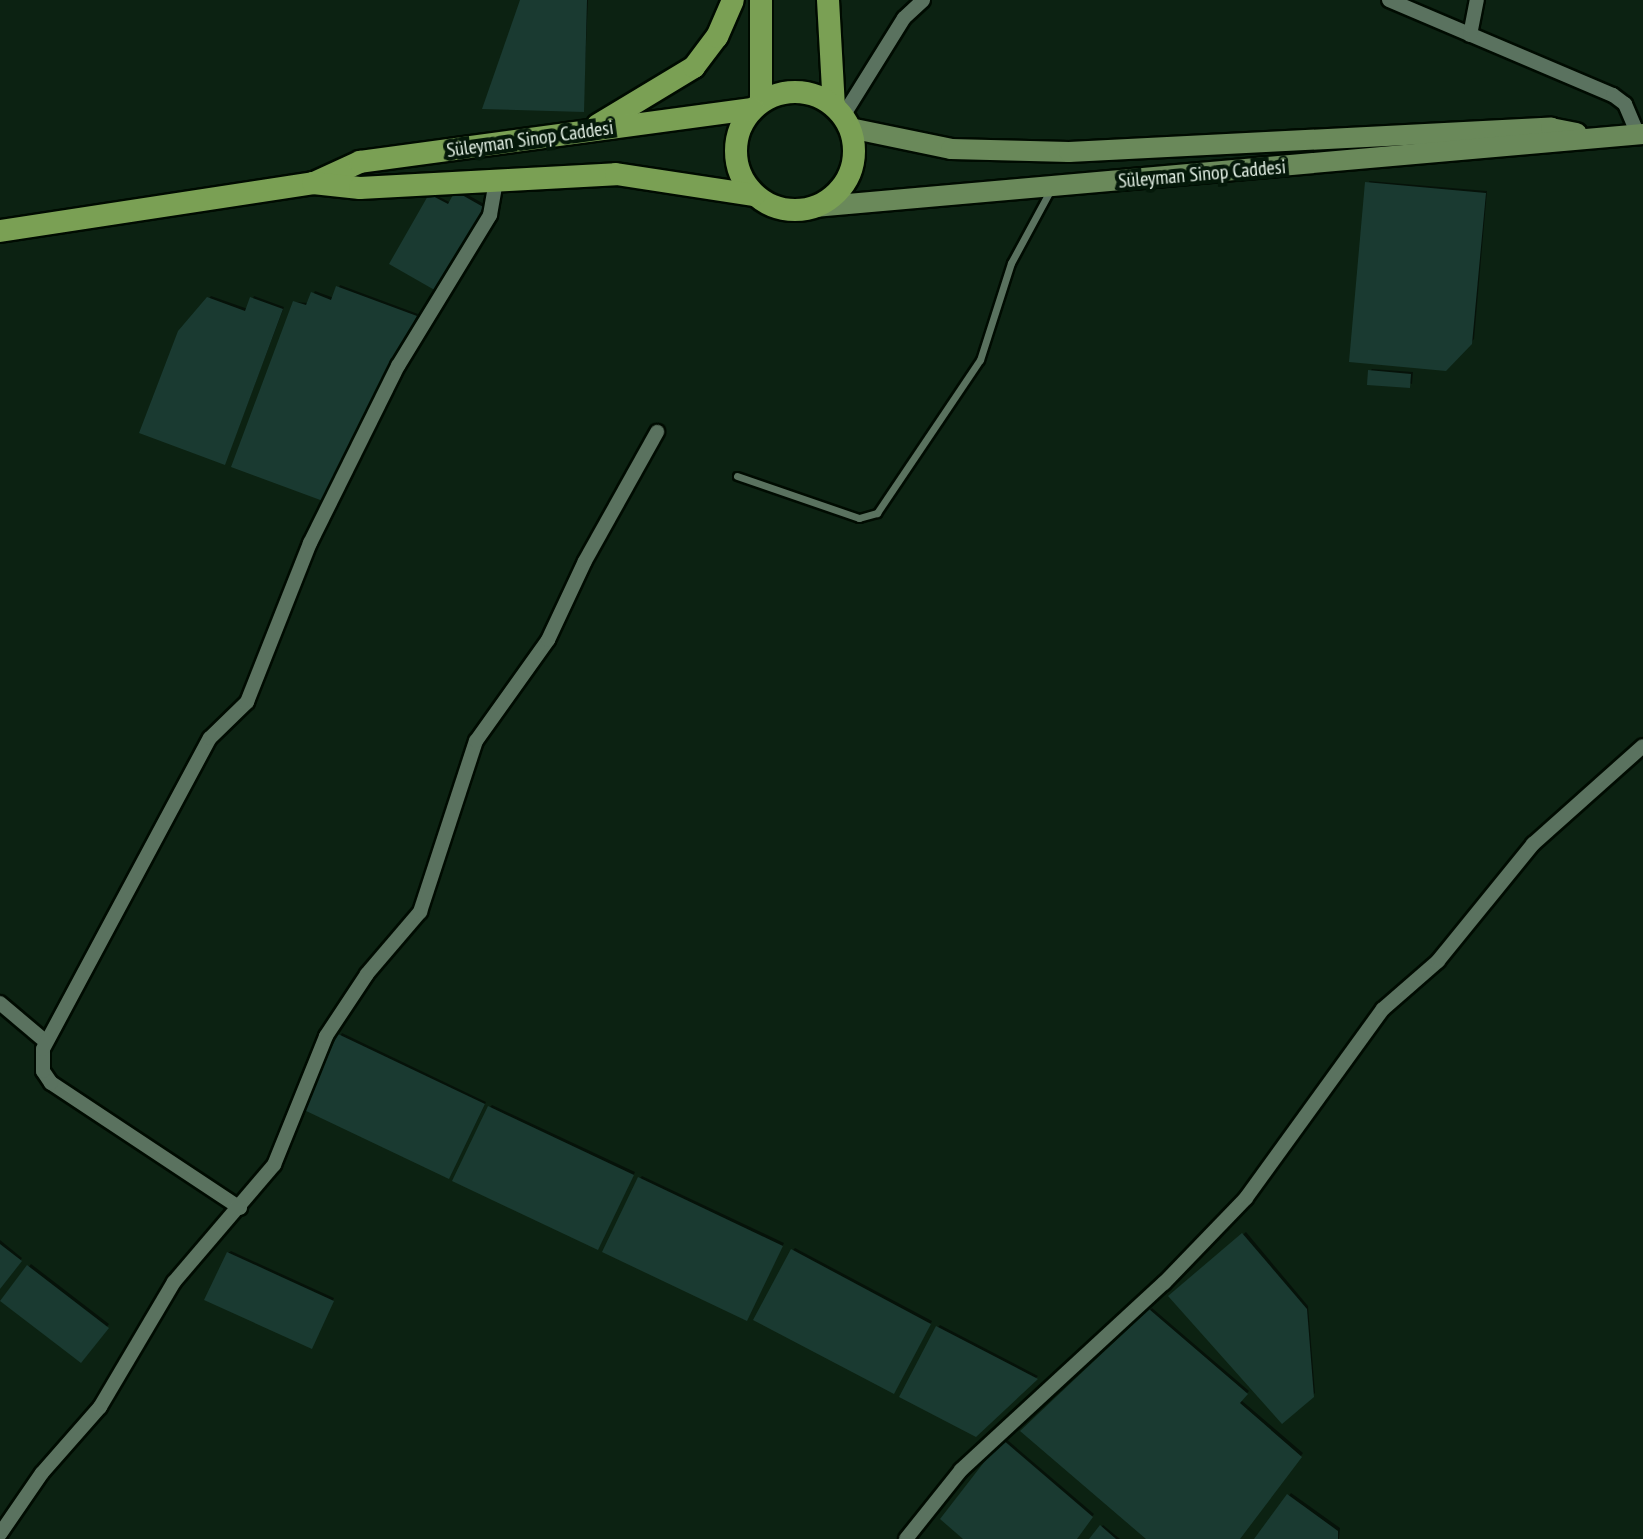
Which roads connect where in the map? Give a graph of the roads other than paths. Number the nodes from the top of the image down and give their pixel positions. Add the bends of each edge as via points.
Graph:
1 (733, 0) edge
2 (761, 0) edge
3 (828, 0) edge
4 (923, 0) edge
5 (1389, 0) edge
6 (1477, 0) edge
7 (1470, 35) junction
8 (756, 105) junction
9 (842, 117) junction
10 (586, 132) junction
11 (1640, 134) edge
12 (1588, 135) junction
13 (496, 181) junction
14 (313, 183) junction
15 (1052, 188) junction
16 (754, 195) junction
17 (814, 207) junction
18 (0, 231) edge
19 (657, 432) dead end
20 (737, 476) dead end
21 (1643, 746) edge
22 (0, 1003) edge
23 (45, 1041) junction
24 (240, 1208) junction
25 (0, 1534) edge
26 (906, 1539) edge

1 - 10 main road via 717,37 694,67
2 - 8 main road
3 - 9 main road
4 - 9 street via 904,18
5 - 7 street
6 - 7 street
7 - 11 street via 1613,95 1625,104
8 - 9 main road via 798,91
8 - 10 main road, Süleyman Sinop Caddesi
8 - 16 main road via 742,122 735,152 744,183
9 - 12 street, Süleyman Sinop Caddesi via 951,149 1069,152 1551,128
9 - 17 main road via 854,152 849,175 840,189
10 - 14 main road, Süleyman Sinop Caddesi via 360,162
11 - 12 street, Süleyman Sinop Caddesi
12 - 15 street, Süleyman Sinop Caddesi via 1545,144
13 - 14 main road, Süleyman Sinop Caddesi via 360,188
13 - 16 main road, Süleyman Sinop Caddesi via 616,174
13 - 23 street via 490,215 398,366 310,543 247,702 210,738
14 - 18 main road, Süleyman Sinop Caddesi
15 - 17 street, Süleyman Sinop Caddesi
15 - 20 lane via 1011,263 980,360 877,513 859,518
16 - 17 main road via 782,209
19 - 24 street via 548,640 470,755 420,912 338,1016 307,1076 282,1149
21 - 26 street via 1533,844 1438,961 1383,1009 1246,1198 1164,1283 961,1470
22 - 23 street
23 - 24 street via 42,1066 51,1083
24 - 25 street via 174,1282 100,1407 42,1473

